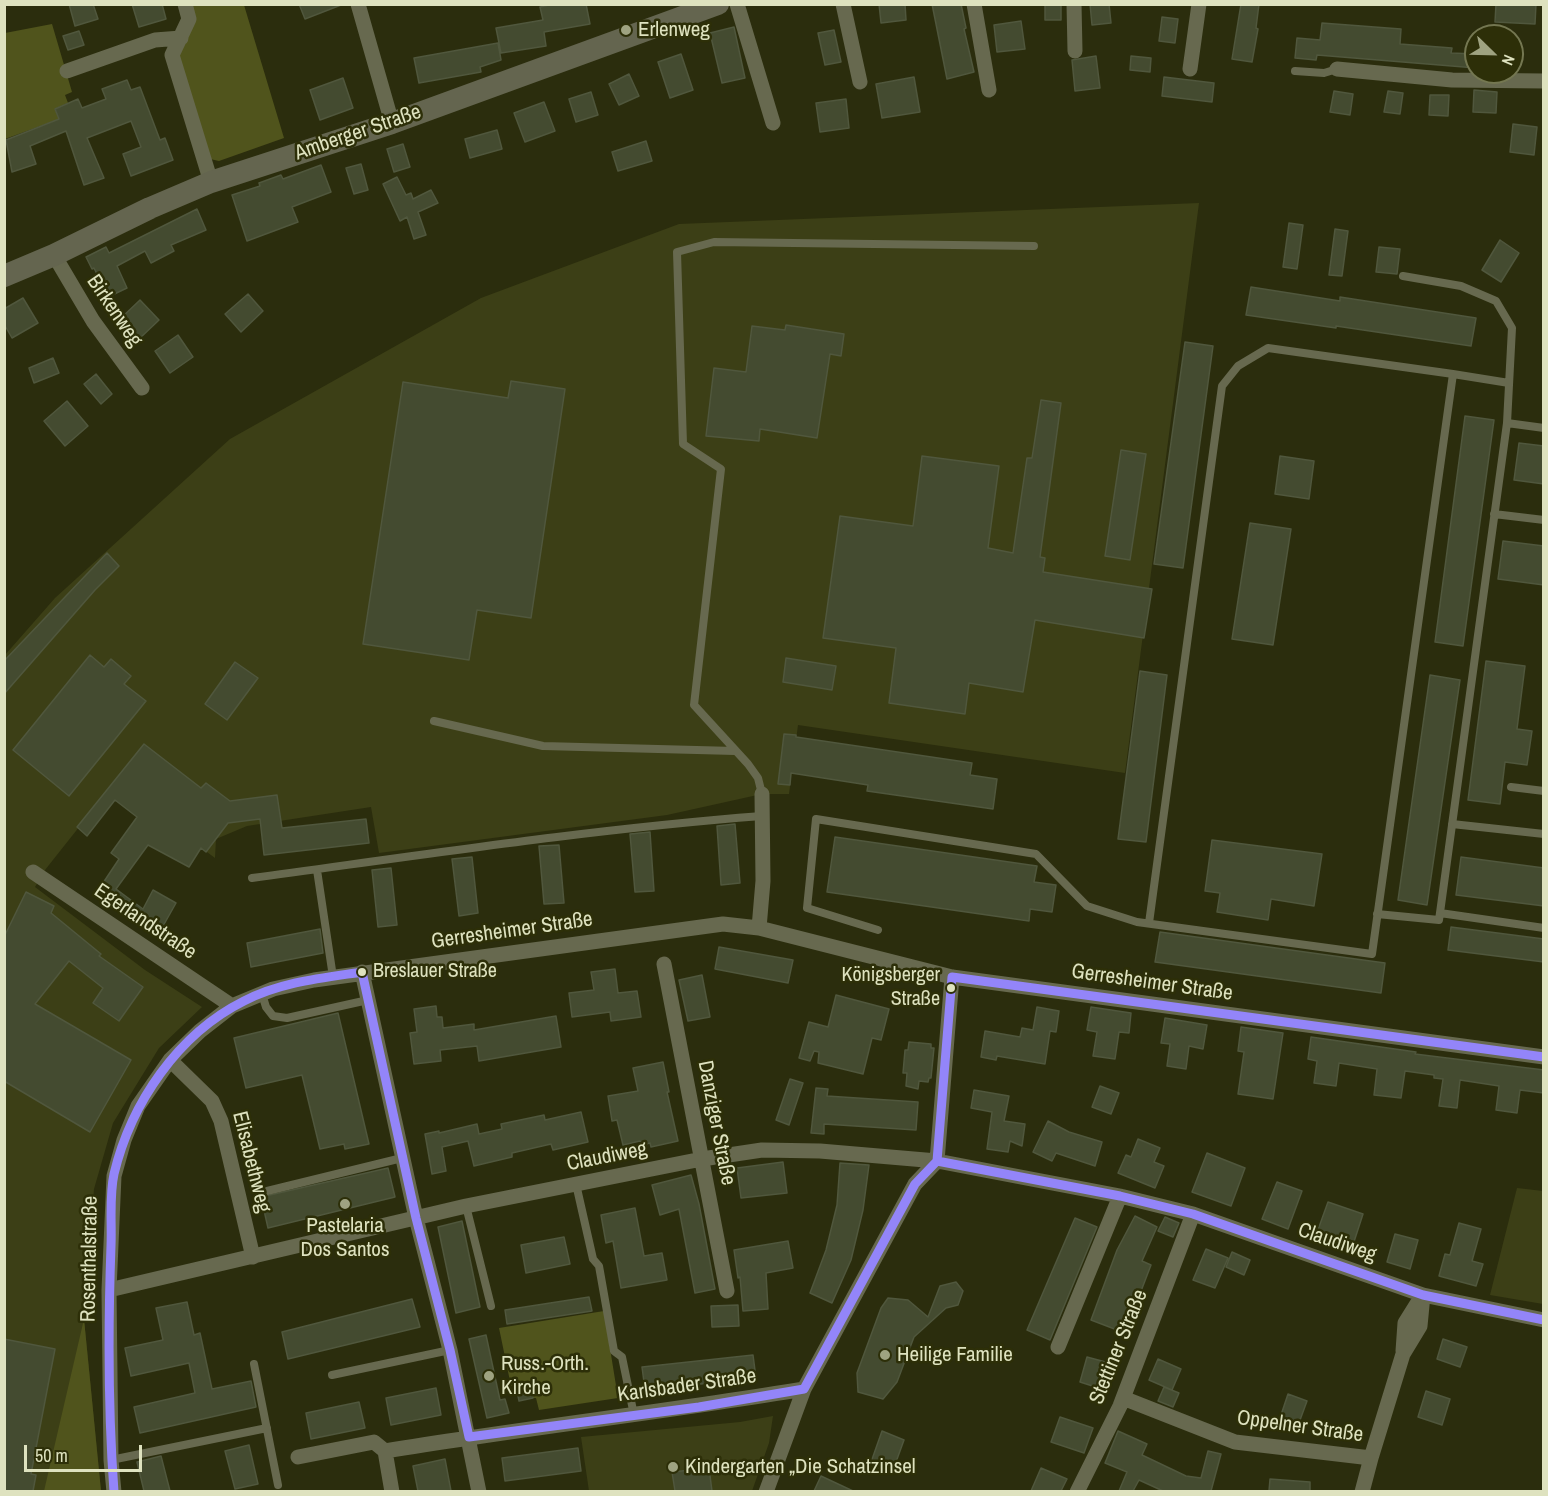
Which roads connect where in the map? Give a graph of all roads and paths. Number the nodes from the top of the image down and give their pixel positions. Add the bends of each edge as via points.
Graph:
1 (185, 4) edge
2 (358, 4) edge
3 (718, 4) edge
4 (737, 4) edge
5 (843, 4) edge
6 (975, 4) edge
7 (1074, 4) edge
8 (1199, 4) edge
9 (181, 38) junction
10 (1076, 51) dead end
11 (1190, 69) dead end
12 (1337, 69) joint
13 (67, 71) dead end
14 (1295, 71) dead end
15 (1544, 81) edge
16 (860, 82) dead end
17 (988, 90) dead end
18 (392, 123) junction
19 (773, 123) dead end
20 (211, 182) junction
21 (1034, 246) dead end
22 (54, 255) junction
23 (4, 276) edge
24 (1403, 276) dead end
25 (1453, 374) junction
26 (1509, 383) junction
27 (142, 388) dead end
28 (1507, 423) junction
29 (1544, 428) edge
30 (1494, 514) junction
31 (1544, 520) edge
32 (434, 720) dead end
33 (735, 751) junction
34 (1511, 787) dead end
35 (1544, 792) edge
36 (762, 794) joint
37 (762, 816) junction
38 (1452, 824) junction
39 (1544, 834) edge
40 (316, 870) junction
41 (33, 872) dead end
42 (252, 878) dead end
43 (1440, 913) junction
44 (1377, 914) junction
45 (1149, 923) junction
46 (759, 928) junction
47 (1544, 928) edge
48 (878, 930) dead end
49 (664, 964) dead end
50 (362, 972) junction
51 (333, 977) junction
52 (952, 977) junction
53 (267, 992) junction
54 (368, 1000) junction
55 (232, 1006) junction
56 (1544, 1056) edge
57 (170, 1060) junction
58 (402, 1158) junction
59 (702, 1159) junction
60 (937, 1161) junction
61 (576, 1184) junction
62 (263, 1192) dead end
63 (1120, 1196) junction
64 (466, 1206) junction
65 (1193, 1214) junction
66 (416, 1218) junction
67 (253, 1257) junction
68 (109, 1290) junction
69 (727, 1291) dead end
70 (1423, 1295) junction
71 (491, 1306) dead end
72 (1544, 1320) edge
73 (1058, 1347) dead end
74 (450, 1350) junction
75 (254, 1364) dead end
76 (332, 1375) dead end
77 (804, 1389) junction
78 (1123, 1398) junction
79 (634, 1415) junction
80 (267, 1428) junction
81 (469, 1437) junction
82 (385, 1451) junction
83 (298, 1457) dead end
84 (1371, 1458) junction
85 (111, 1460) junction
86 (278, 1485) dead end
87 (114, 1491) edge
88 (392, 1491) edge
89 (479, 1491) edge
90 (766, 1491) edge
91 (1077, 1491) edge
92 (1362, 1491) edge

1 - 9 street via 189,19
2 - 18 street
3 - 18 street, Amberger Straße
4 - 19 street
5 - 16 street
6 - 17 street
7 - 10 street
8 - 11 street
9 - 13 street via 155,40
9 - 20 street via 172,55
12 - 14 lane via 1324,73
12 - 15 street via 1452,80
18 - 20 street, Amberger Straße
20 - 22 street, Amberger Straße
21 - 33 lane via 714,242 677,252 683,444 721,469 694,705
22 - 23 street, Amberger Straße
22 - 27 street, Birkenweg via 93,321
24 - 26 lane via 1461,286 1496,301 1512,328
25 - 26 lane
25 - 44 lane
25 - 45 lane via 1268,348 1238,366 1222,386
26 - 28 lane
28 - 29 lane
28 - 30 lane
30 - 31 lane
30 - 38 lane
32 - 33 lane via 543,746
33 - 36 lane via 758,778
34 - 35 lane
36 - 37 street
37 - 40 lane via 651,825
37 - 46 street
38 - 39 lane
38 - 43 lane
40 - 42 lane
40 - 51 lane
41 - 55 street, Egerlandstraße
43 - 44 lane via 1438,920
43 - 47 lane
44 - 45 lane via 1372,954
45 - 48 lane via 1088,906 1036,854 816,819 807,908
46 - 50 street, Gerresheimer Straße via 723,924
46 - 52 street, Gerresheimer Straße
49 - 59 street, Danziger Straße
50 - 51 street, Gerresheimer Straße
50 - 54 street
51 - 53 street, Gerresheimer Straße
52 - 56 street, Gerresheimer Straße
52 - 60 street
53 - 54 lane via 266,1006 273,1016 287,1018
53 - 55 street, Rosenthalstraße
54 - 58 street
55 - 57 street, Rosenthalstraße
57 - 67 street, Elisabethweg via 212,1101 221,1121
57 - 68 street, Rosenthalstraße via 138,1107 114,1176
58 - 62 lane
58 - 66 street
59 - 60 street, Claudiweg via 762,1150
59 - 61 street, Claudiweg
59 - 69 street, Danziger Straße
60 - 63 street, Claudiweg
60 - 77 street via 915,1184
61 - 64 street, Claudiweg
61 - 79 lane via 593,1259 599,1266 614,1351 622,1357
63 - 65 street, Claudiweg
63 - 73 street
64 - 66 street, Claudiweg
64 - 71 lane
65 - 70 street, Claudiweg
65 - 78 street, Stettiner Straße
66 - 67 street, Claudiweg
66 - 74 street
67 - 68 street, Claudiweg
68 - 85 street, Rosenthalstraße
70 - 72 street, Claudiweg
70 - 84 street, Oppelner Straße via 1405,1323 1403,1354
74 - 76 lane
74 - 81 street
75 - 80 lane
77 - 79 street, Karlsbader Straße
77 - 90 street
78 - 84 street, Oppelner Straße via 1235,1442
78 - 91 street, Stettiner Straße
79 - 81 street, Karlsbader Straße
80 - 85 lane
80 - 86 lane
81 - 82 street, Karlsbader Straße
81 - 89 street
82 - 83 street via 374,1442
82 - 88 street
84 - 92 street
85 - 87 street, Rosenthalstraße

